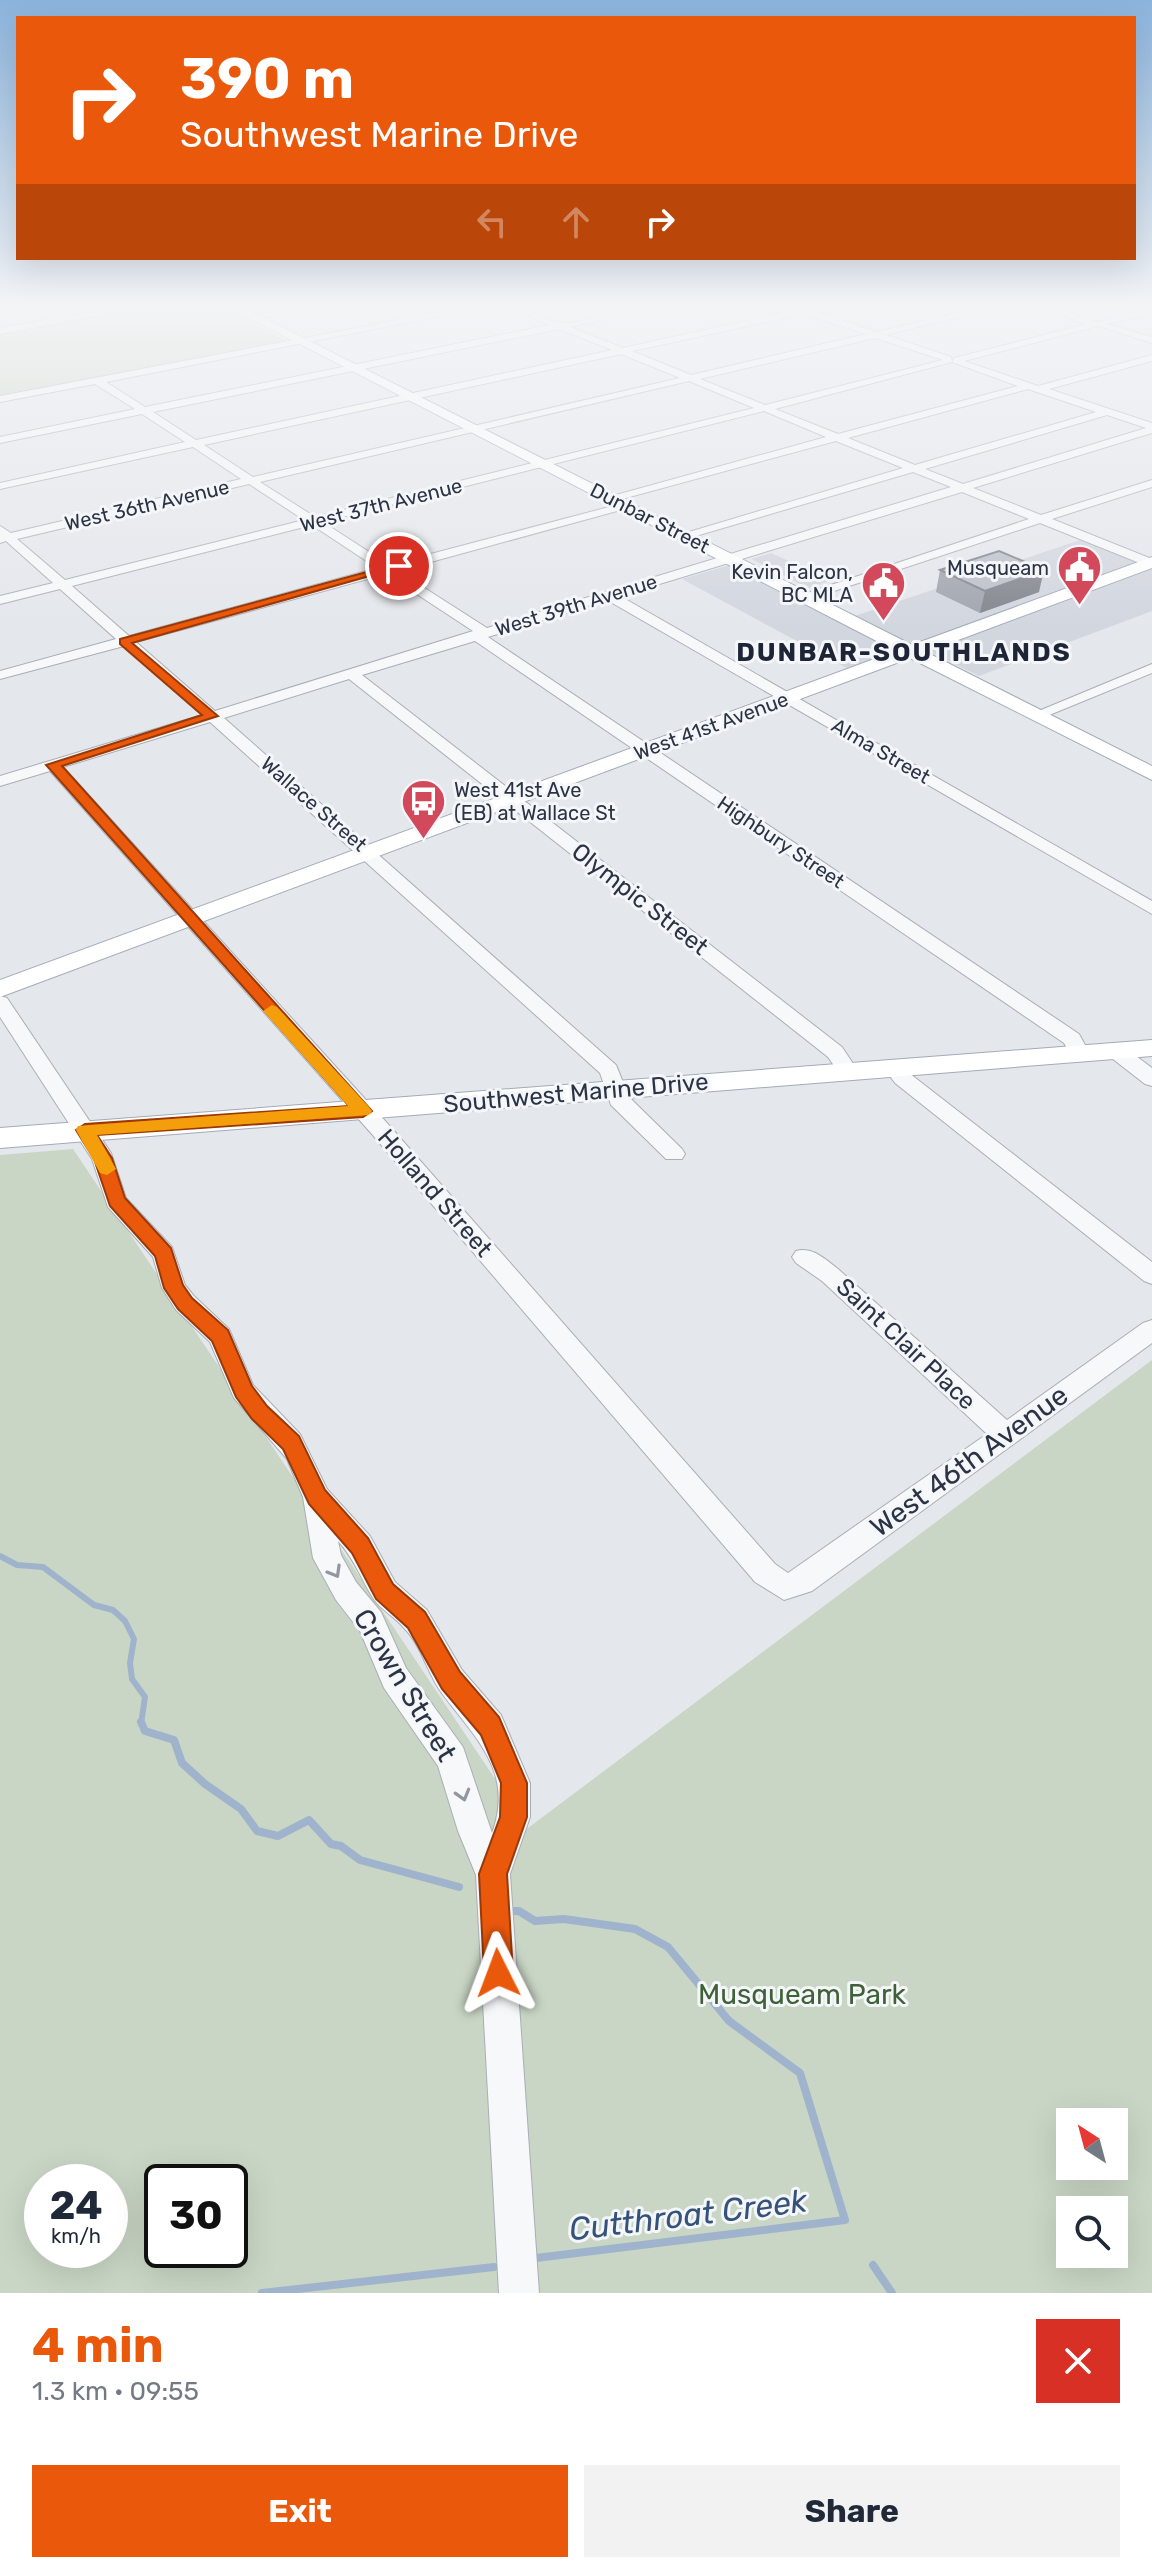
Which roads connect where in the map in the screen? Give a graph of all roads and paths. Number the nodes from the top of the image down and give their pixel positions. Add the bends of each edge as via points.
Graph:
1 (130, 414) edge
2 (150, 414) edge
3 (333, 414) edge
4 (444, 414) edge
5 (538, 414) edge
6 (739, 414) edge
7 (778, 414) edge
8 (927, 414) edge
9 (1100, 414) edge
10 (1113, 414) edge
11 (1149, 414) edge
12 (1130, 420) junction
13 (1152, 428) edge
14 (474, 429) junction
15 (836, 437) junction
16 (0, 440) edge
17 (196, 444) junction
18 (543, 464) junction
19 (914, 468) junction
20 (252, 480) junction
21 (1152, 483) edge
22 (0, 486) edge
23 (961, 488) junction
24 (618, 501) junction
25 (1040, 520) junction
26 (315, 521) junction
27 (2, 535) edge
28 (685, 535) junction
29 (730, 558) junction
30 (1151, 563) edge
31 (391, 569) junction
32 (61, 585) junction
33 (608, 595) junction
34 (805, 596) junction
35 (0, 600) edge
36 (481, 634) junction
37 (124, 642) junction
38 (913, 651) junction
39 (1152, 668) edge
40 (351, 674) junction
41 (0, 675) edge
42 (788, 698) junction
43 (1037, 715) junction
44 (211, 716) junction
45 (645, 750) junction
46 (53, 765) junction
47 (1152, 774) edge
48 (0, 781) edge
49 (513, 799) junction
50 (369, 853) junction
51 (1152, 909) edge
52 (189, 919) junction
53 (0, 989) edge
54 (0, 1002) edge
55 (1152, 1048) edge
56 (1116, 1051) junction
57 (1080, 1054) junction
58 (894, 1068) junction
59 (848, 1071) junction
60 (1152, 1079) edge
61 (614, 1089) junction
62 (363, 1111) junction
63 (85, 1130) junction
64 (0, 1138) edge
65 (674, 1154) dead end
66 (804, 1257) dead end
67 (1152, 1275) edge
68 (1152, 1330) edge
69 (1004, 1434) junction
70 (317, 1497) junction
71 (784, 1587) joint
72 (493, 1874) junction
73 (519, 2293) edge

1 - 16 street
2 - 17 street, Highbury Street
3 - 17 street
4 - 14 main road, Dunbar Street
5 - 14 street, West 36th Avenue
6 - 18 street, West 37th Avenue
7 - 15 street
8 - 15 street
9 - 19 street
10 - 12 street
11 - 12 street
12 - 13 street
13 - 23 street, West 39th Avenue
14 - 18 main road, Dunbar Street
14 - 20 street, West 36th Avenue
15 - 19 street
15 - 24 street
17 - 20 street, Highbury Street
17 - 22 street
18 - 24 main road, Dunbar Street
18 - 26 street, West 37th Avenue
19 - 23 street
19 - 28 street
20 - 26 street, Highbury Street
20 - 27 street, West 36th Avenue
21 - 25 street
23 - 25 street
23 - 29 street, West 39th Avenue
24 - 28 main road, Dunbar Street
24 - 31 street
25 - 30 street
25 - 34 street
26 - 31 street, Highbury Street
26 - 32 street, West 37th Avenue
27 - 32 street, Wallace Street
28 - 29 main road, Dunbar Street
29 - 33 street, West 39th Avenue
29 - 34 main road, Dunbar Street
30 - 38 main road, West 41st Avenue
31 - 36 street, Highbury Street
31 - 37 street
32 - 35 street, West 37th Avenue
32 - 37 street, Wallace Street
33 - 36 street, West 39th Avenue
33 - 42 street, Alma Street
34 - 38 main road, Dunbar Street
36 - 40 street, West 39th Avenue
36 - 45 street, Highbury Street
37 - 41 street
37 - 44 street, Wallace Street
38 - 42 main road, West 41st Avenue
38 - 43 main road, Dunbar Street
39 - 43 street
40 - 44 street, West 39th Avenue
40 - 49 street, Olympic Street
42 - 45 main road, West 41st Avenue
42 - 51 street, Alma Street
43 - 47 main road, Dunbar Street
44 - 46 street, West 39th Avenue
44 - 50 street, Wallace Street
45 - 49 main road, West 41st Avenue
45 - 57 street, Highbury Street via 1072,1039
46 - 48 street, West 39th Avenue
46 - 52 street, Holland Street
49 - 50 main road, West 41st Avenue
49 - 59 street, Olympic Street via 835,1052
50 - 52 main road, West 41st Avenue
50 - 61 street, Wallace Street via 609,1070
52 - 53 main road, West 41st Avenue
52 - 62 street, Holland Street
54 - 63 street, Crown Street
55 - 56 main road, Southwest Marine Drive
56 - 57 main road, Southwest Marine Drive
56 - 60 street
57 - 58 main road, Southwest Marine Drive
58 - 59 main road, Southwest Marine Drive
58 - 67 street
59 - 61 main road, Southwest Marine Drive
61 - 62 main road, Southwest Marine Drive
61 - 65 street, Wallace Street
62 - 63 main road, Southwest Marine Drive
62 - 71 street, Holland Street via 765,1573
63 - 64 main road, Southwest Marine Drive
63 - 70 street, Crown Street via 103,1158 116,1201 164,1253 174,1288 220,1336 243,1391 291,1442
66 - 69 street, Saint Clair Place
68 - 69 street, West 46th Avenue
69 - 71 street, West 46th Avenue via 802,1582
70 -> 72 street, Crown Street via 327,1558 371,1622 395,1678 452,1758
70 - 72 street, Crown Street via 360,1545 385,1591 417,1620 451,1680 490,1726 506,1759 514,1783 514,1817
72 - 73 street, Crown Street

